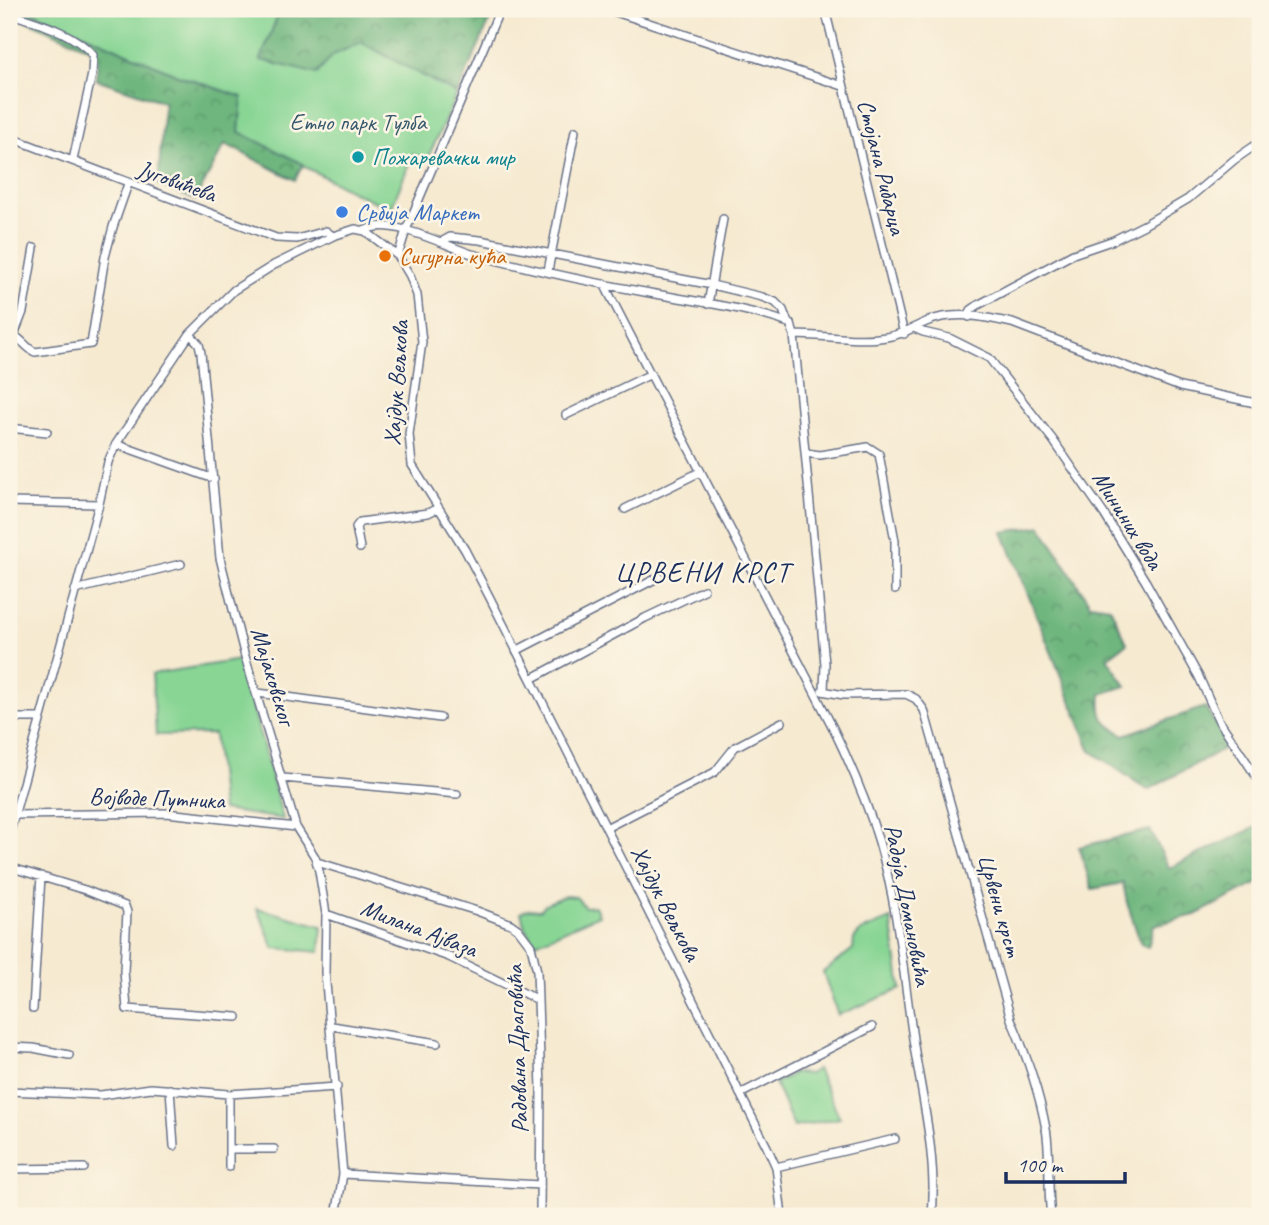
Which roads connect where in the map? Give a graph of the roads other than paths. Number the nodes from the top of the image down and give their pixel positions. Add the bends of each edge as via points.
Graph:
1 (500, 9) edge
2 (606, 9) edge
3 (825, 9) edge
4 (9, 13) edge
5 (842, 86) junction
6 (575, 131) dead end
7 (9, 137) edge
8 (1260, 142) edge
9 (73, 160) junction
10 (128, 184) junction
11 (723, 219) dead end
12 (406, 230) junction
13 (365, 231) junction
14 (333, 236) junction
15 (441, 242) junction
16 (34, 248) dead end
17 (551, 255) junction
18 (397, 256) junction
19 (548, 271) junction
20 (604, 284) junction
21 (712, 285) junction
22 (708, 304) junction
23 (969, 317) junction
24 (788, 323) junction
25 (914, 328) junction
26 (12, 334) edge
27 (190, 334) junction
28 (904, 334) junction
29 (794, 335) junction
30 (649, 375) junction
31 (1260, 404) edge
32 (566, 415) dead end
33 (9, 428) edge
34 (47, 432) dead end
35 (116, 444) junction
36 (806, 453) junction
37 (700, 472) junction
38 (214, 479) junction
39 (9, 502) edge
40 (99, 504) junction
41 (438, 508) junction
42 (625, 509) dead end
43 (360, 548) dead end
44 (181, 564) dead end
45 (659, 577) dead end
46 (75, 590) junction
47 (704, 590) dead end
48 (895, 590) dead end
49 (516, 651) junction
50 (531, 679) junction
51 (824, 691) junction
52 (815, 692) junction
53 (258, 693) junction
54 (9, 718) edge
55 (40, 718) junction
56 (440, 718) dead end
57 (782, 722) dead end
58 (283, 778) junction
59 (1260, 782) edge
60 (457, 794) dead end
61 (15, 815) junction
62 (296, 827) junction
63 (606, 828) junction
64 (9, 835) edge
65 (317, 862) junction
66 (9, 867) edge
67 (41, 876) junction
68 (326, 914) junction
69 (536, 999) junction
70 (33, 1009) dead end
71 (237, 1017) dead end
72 (331, 1026) junction
73 (872, 1027) dead end
74 (437, 1043) dead end
75 (9, 1047) edge
76 (69, 1055) dead end
77 (337, 1087) junction
78 (170, 1089) junction
79 (9, 1091) edge
80 (229, 1094) junction
81 (740, 1094) junction
82 (895, 1139) dead end
83 (174, 1146) dead end
84 (229, 1149) junction
85 (274, 1149) dead end
86 (229, 1167) dead end
87 (776, 1167) junction
88 (84, 1168) dead end
89 (9, 1169) edge
90 (343, 1174) junction
91 (540, 1185) junction
92 (336, 1216) edge
93 (540, 1216) edge
94 (782, 1216) edge
95 (932, 1216) edge
96 (1051, 1216) edge

1 - 12 street
2 - 5 street
3 - 5 street, Стојана Рибарца
4 - 9 street via 52,27 93,55
5 - 28 street, Стојана Рибарца
6 - 17 street
7 - 9 street, Југовићева
8 - 23 street via 1188,199 1114,240 1031,275 978,305
9 - 10 street, Југовићева
10 - 14 street, Југовићева via 276,238 297,239 326,231
10 - 26 street via 105,257 91,344 35,352
11 - 21 street
12 - 13 street via 375,227
12 - 15 street
12 - 18 street
13 - 14 street via 355,229
13 - 18 street, Хајдук Вељкова
14 - 27 street via 251,277
15 - 17 street via 458,237
15 - 19 street
16 - 26 street via 23,312
17 - 19 street
17 - 21 street
18 - 41 street, Хајдук Вељкова via 417,295 422,332 409,451 412,465
19 - 20 street
20 - 22 street
20 - 30 street, Радоја Домановића
21 - 22 street
21 - 24 street via 775,302
22 - 24 street
23 - 25 street via 952,316
23 - 31 street via 1012,323 1180,387
24 - 29 street
25 - 28 street
25 - 59 street, Мининих вода via 949,338 989,358 1053,440 1146,582 1218,719
27 - 35 street
27 - 38 street, Мајаковског via 201,353
28 - 29 street via 866,339
29 - 36 street
30 - 32 street
30 - 37 street, Радоја Домановића
33 - 34 street
35 - 38 street
35 - 40 street
36 - 48 street via 868,447 879,454 895,541
36 - 51 street
37 - 42 street
37 - 52 street, Радоја Домановића
38 - 53 street, Мајаковског via 220,558
39 - 40 street
40 - 46 street
41 - 43 street via 360,522 356,527
41 - 49 street, Хајдук Вељкова via 465,550
44 - 46 street
45 - 49 street
46 - 55 street
47 - 50 street
49 - 50 street, Хајдук Вељкова
50 - 63 street, Хајдук Вељкова
51 - 52 street, Црвени крст
51 - 96 street, Црвени крст via 905,694 924,710 1011,1019 1041,1108
52 - 95 street, Радоја Домановића via 857,777 889,882 924,1109
53 - 56 street
53 - 58 street, Мајаковског
54 - 55 street
55 - 61 street
57 - 63 street via 735,747 715,772
58 - 60 street
58 - 62 street, Мајаковског
61 - 62 street, Војводе Путника via 166,813
61 - 64 street
62 - 65 street, Мајаковског
63 - 81 street, Хајдук Вељкова
65 - 68 street, Мајаковског
65 - 69 street, Радована Драговића via 511,924 534,954
66 - 67 street
67 - 70 street
67 - 71 street via 127,909 127,1009
68 - 69 street, Милана Ајваза via 449,957
68 - 72 street, Мајаковског
69 - 91 street, Радована Драговића
72 - 74 street
72 - 77 street, Мајаковског
73 - 81 street
75 - 76 street
77 - 80 street
77 - 90 street, Мајаковског
78 - 79 street via 102,1095
78 - 80 street
78 - 83 street
80 - 84 street
81 - 87 street, Хајдук Вељкова
82 - 87 street
84 - 85 street
84 - 86 street
87 - 94 street, Хајдук Вељкова
88 - 89 street
90 - 91 street
90 - 92 street, Мајаковског
91 - 93 street, Радована Драговића

